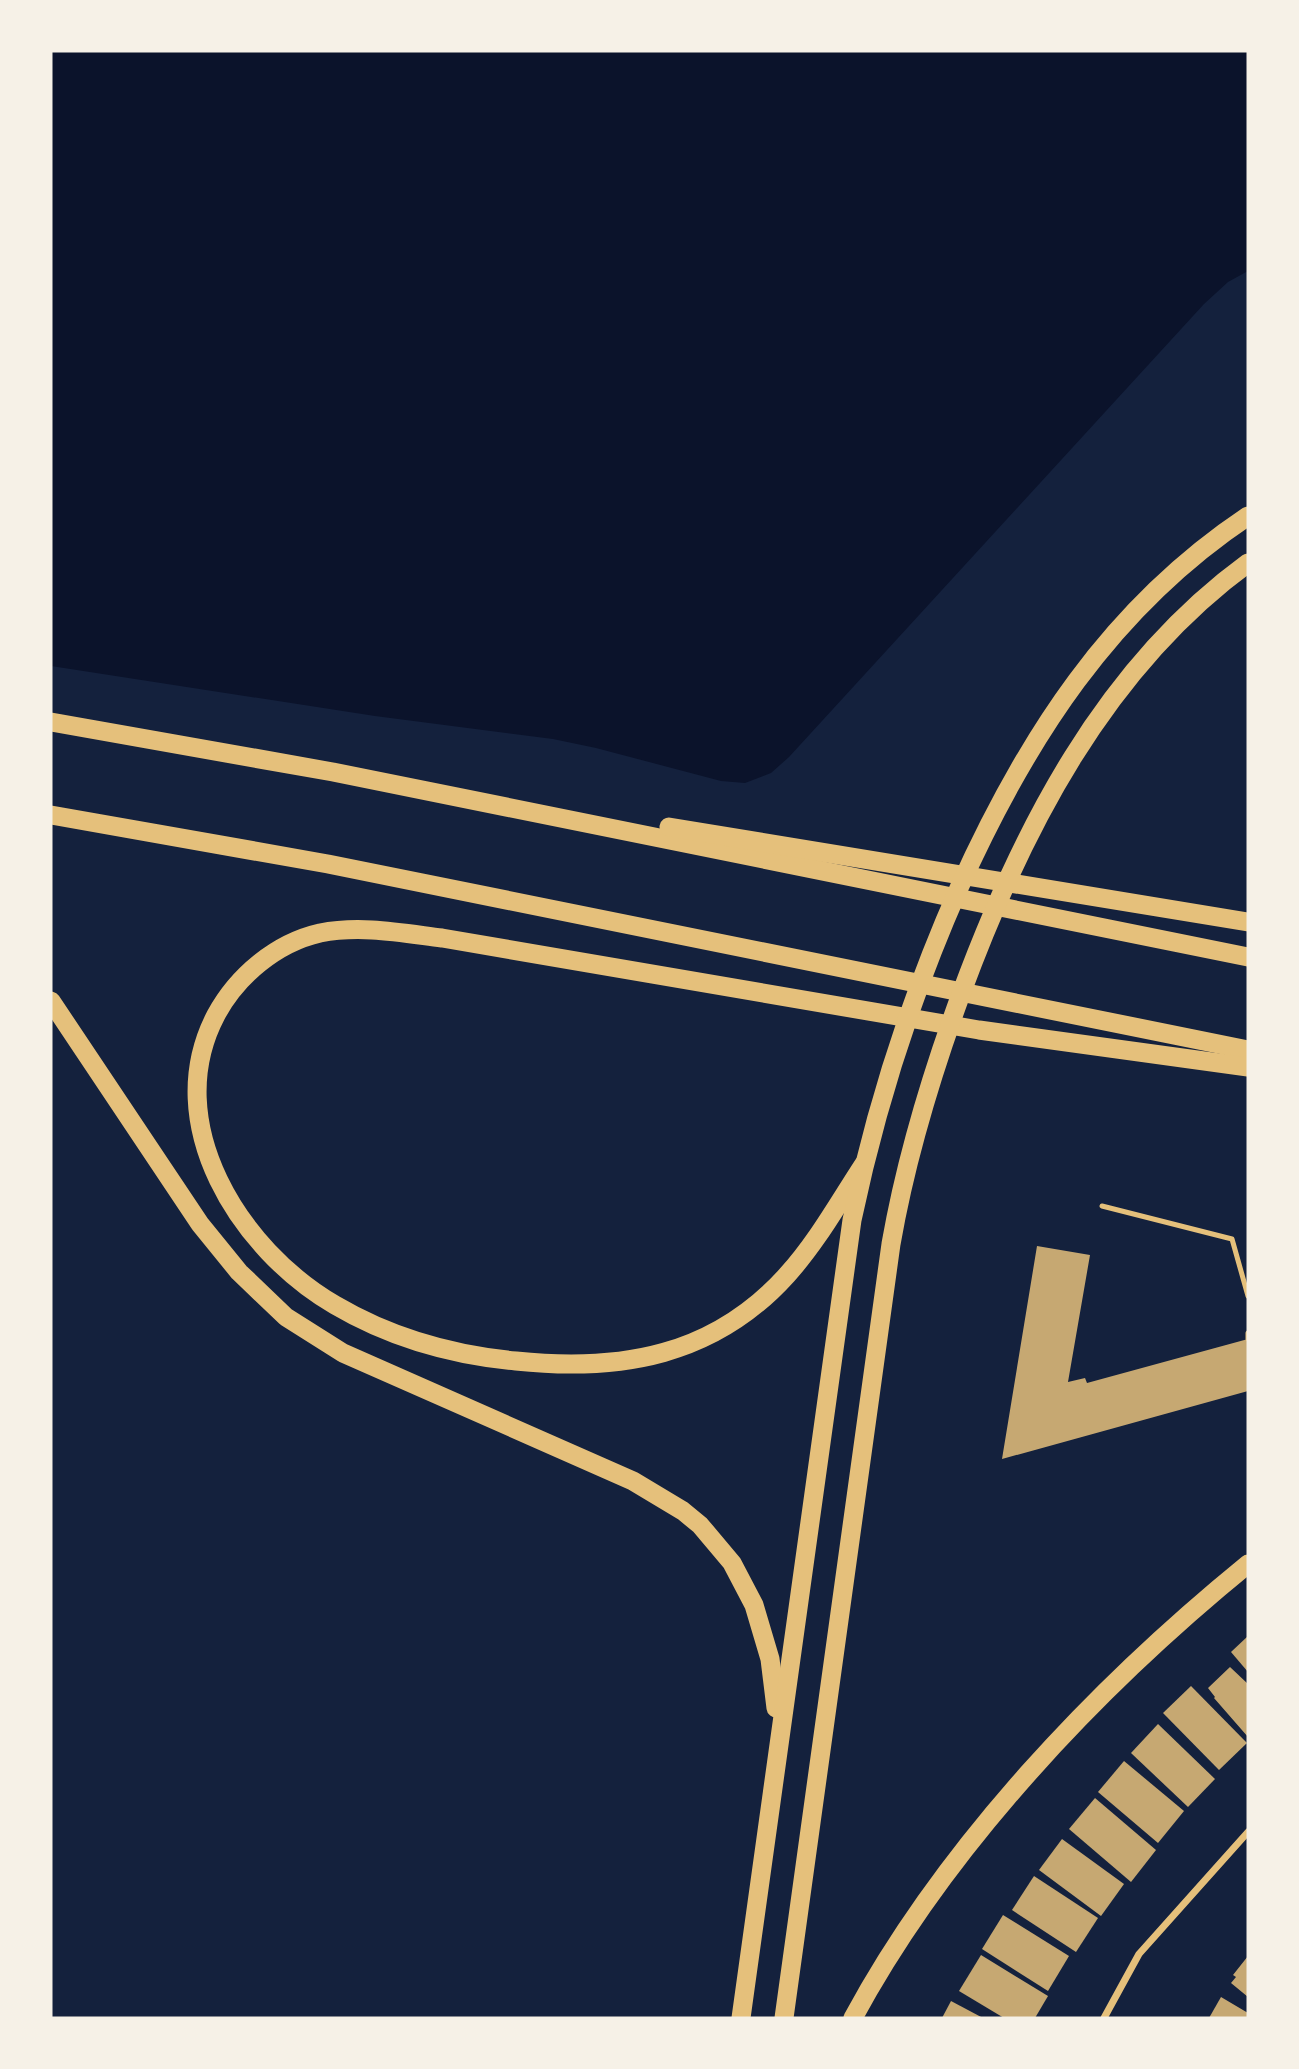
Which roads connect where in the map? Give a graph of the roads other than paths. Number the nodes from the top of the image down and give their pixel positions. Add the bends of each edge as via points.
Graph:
1 (1248, 516) edge
2 (1248, 563) edge
3 (51, 722) edge
4 (333, 772) junction
5 (51, 815) edge
6 (1248, 922) edge
7 (1248, 957) edge
8 (51, 1001) edge
9 (1248, 1050) edge
10 (1248, 1067) edge
11 (864, 1164) junction
12 (1102, 1206) dead end
13 (1248, 1296) edge
14 (1248, 1333) edge
15 (1248, 1339) edge
16 (1248, 1564) edge
17 (777, 1753) junction
18 (1248, 1832) edge
19 (741, 2018) edge
20 (784, 2018) edge
21 (853, 2018) edge
22 (1104, 2018) edge

1 - 11 highway via 1175,573 1120,628 1050,716 969,865 922,977
2 - 20 highway via 1193,610 1128,680 1045,804 973,961 928,1092 905,1171 879,1319
3 - 4 highway
4 - 6 highway
4 - 7 highway
5 - 9 highway via 328,864
8 - 17 highway via 207,1233 246,1280 286,1317 343,1353 633,1481 700,1525 732,1563 759,1618 775,1686
10 - 11 highway via 979,1030 442,938 364,929 305,938 250,970 212,1024 198,1071 201,1132 217,1176 249,1227 286,1268 333,1304 390,1333 497,1359 600,1363 662,1353 710,1336 747,1313 786,1276
11 - 17 highway via 842,1284
12 - 13 lane via 1232,1239
14 - 15 lane
16 - 21 highway via 1128,1671 1031,1772 931,1895
17 - 19 highway
18 - 22 street via 1139,1954

